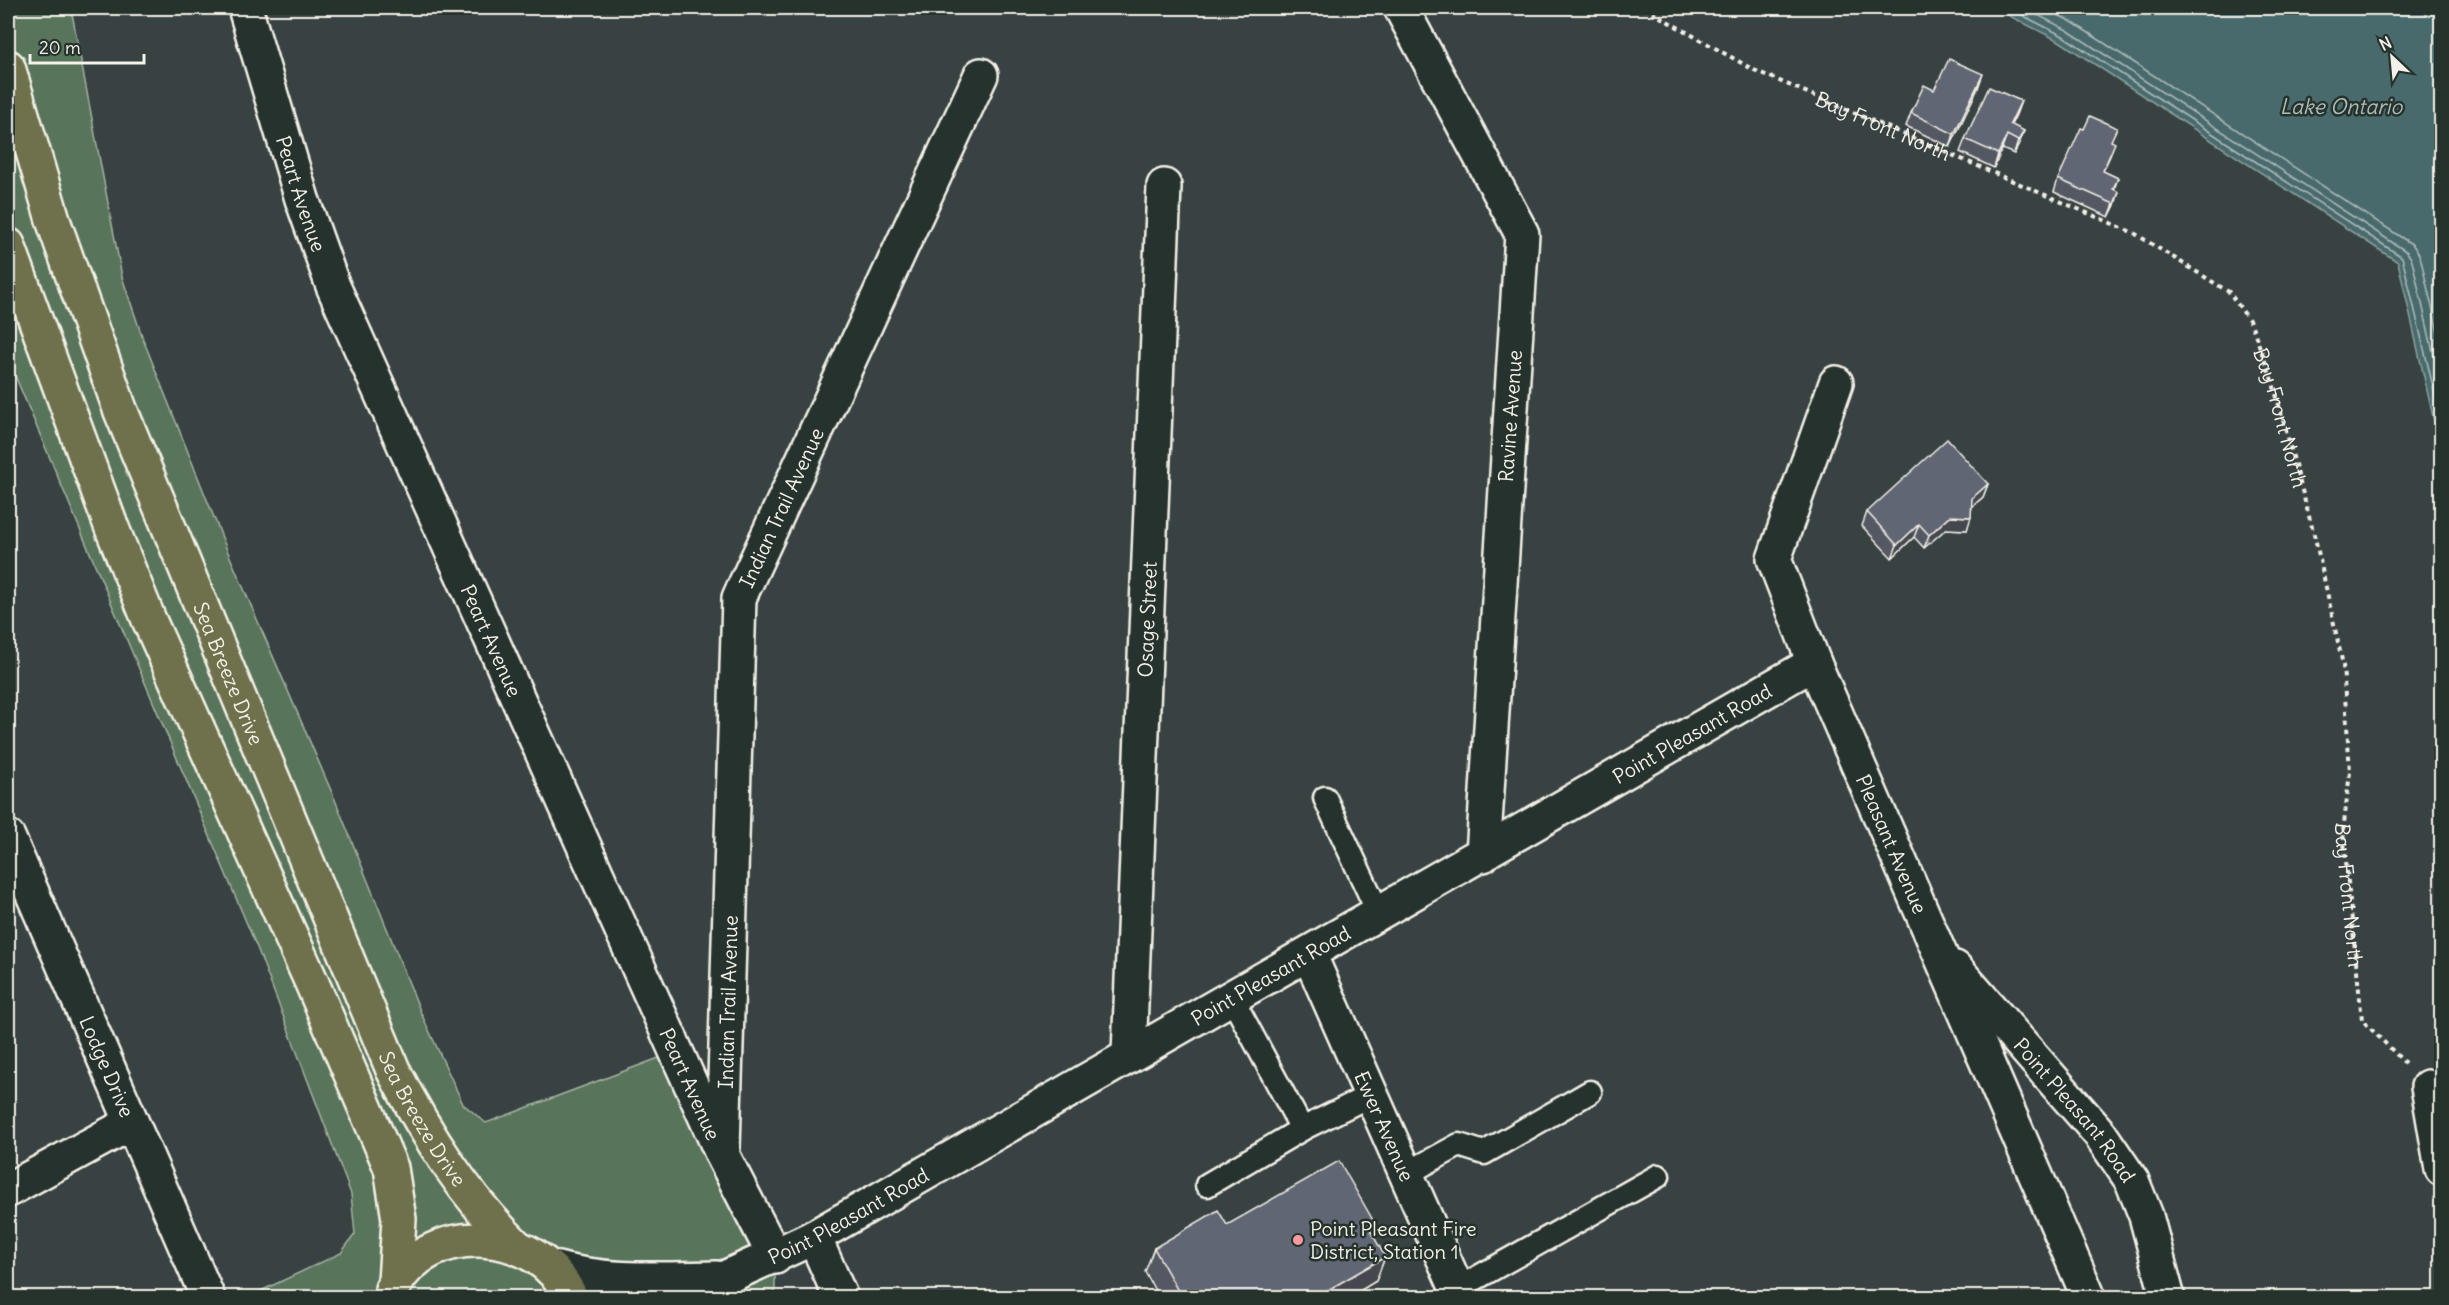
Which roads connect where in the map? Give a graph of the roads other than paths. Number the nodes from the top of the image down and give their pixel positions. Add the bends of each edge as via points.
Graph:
1 (245, 8) edge
2 (1401, 8) edge
3 (8, 68) edge
4 (981, 75) dead end
5 (1164, 186) dead end
6 (8, 244) edge
7 (1836, 383) dead end
8 (1814, 663) junction
9 (1325, 798) dead end
10 (8, 837) edge
11 (1483, 855) junction
12 (1380, 914) junction
13 (1936, 946) junction
14 (1309, 954) junction
15 (1232, 998) junction
16 (1129, 1054) junction
17 (2428, 1087) road end
18 (1590, 1092) dead end
19 (1371, 1095) junction
20 (131, 1124) junction
21 (1302, 1129) junction
22 (723, 1156) junction
23 (2442, 1169) edge
24 (1406, 1174) junction
25 (1658, 1176) dead end
26 (1207, 1185) dead end
27 (8, 1190) edge
28 (814, 1237) junction
29 (518, 1248) junction
30 (776, 1257) junction
31 (550, 1267) junction
32 (721, 1277) junction
33 (391, 1290) edge
34 (1459, 1293) edge
35 (208, 1298) edge
36 (571, 1298) edge
37 (686, 1298) edge
38 (841, 1298) edge
39 (2089, 1298) edge
40 (2168, 1298) edge

1 - 22 street, Peart Avenue via 302,200 333,286
2 - 11 street, Ravine Avenue via 1522,234
3 - 29 main road, Sea Breeze Drive via 54,223 120,409 393,1070 447,1166
4 - 22 street, Indian Trail Avenue via 739,598
5 - 16 street, Osage Street
6 - 33 main road via 149,620 391,1168 399,1219
7 - 8 street, Pleasant Avenue via 1774,559
8 - 11 street, Point Pleasant Road
8 - 13 street, Pleasant Avenue
9 - 12 lane
10 - 20 street, Lodge Drive
11 - 12 street, Point Pleasant Road
12 - 14 street, Point Pleasant Road
13 - 39 street, Pleasant Avenue
13 - 40 street, Point Pleasant Road via 2100,1134 2132,1181 2146,1216
14 - 15 street, Point Pleasant Road
14 - 19 street, Ewer Avenue
15 - 16 street, Point Pleasant Road
15 - 21 lane
16 - 28 street, Point Pleasant Road
17 - 23 street
18 - 24 lane via 1484,1153 1458,1144
19 - 21 lane
19 - 24 street, Ewer Avenue
20 - 27 street
20 - 35 street, Lodge Drive
21 - 26 lane
22 - 30 street, Peart Avenue
24 - 34 street, Ewer Avenue
25 - 34 lane
28 - 30 street, Point Pleasant Road
28 - 38 street
29 - 31 main road
29 - 33 main road via 495,1240 472,1239 442,1245 416,1260
30 - 32 street, Point Pleasant Road
31 - 32 street, Point Pleasant Road via 615,1280
31 - 36 main road
32 - 37 street, Point Pleasant Road

